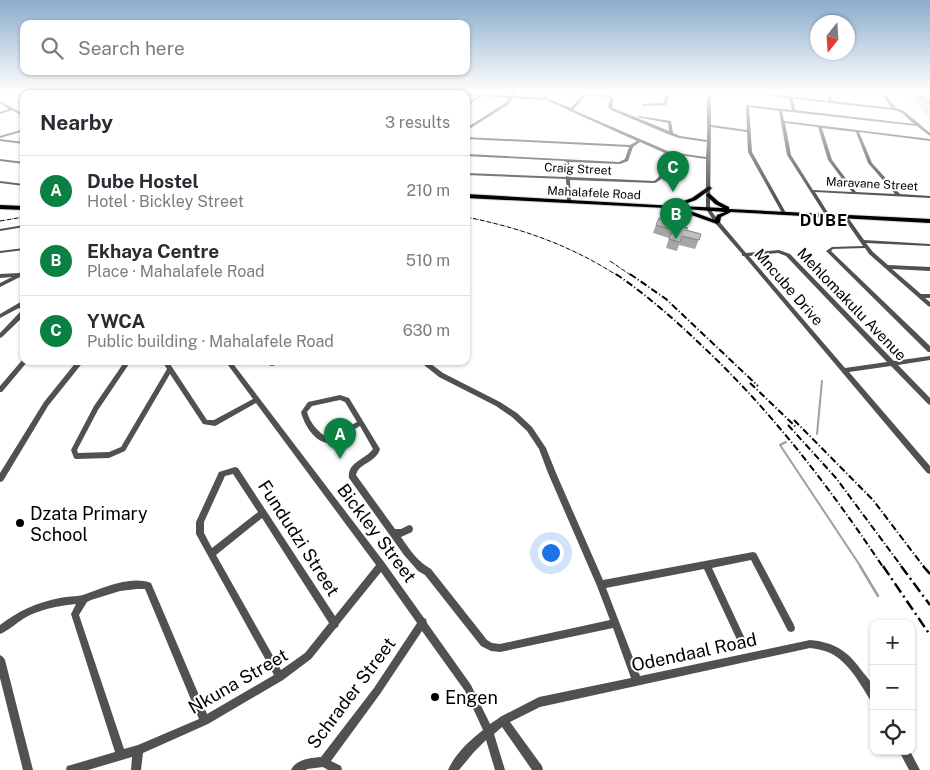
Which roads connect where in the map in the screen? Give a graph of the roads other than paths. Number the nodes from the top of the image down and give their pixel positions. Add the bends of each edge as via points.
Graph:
1 (709, 126) edge
2 (609, 127) edge
3 (655, 127) edge
4 (670, 127) edge
5 (718, 127) edge
6 (748, 127) edge
7 (784, 127) edge
8 (820, 127) joint
9 (920, 127) edge
10 (748, 130) junction
11 (20, 131) edge
12 (857, 131) junction
13 (671, 134) junction
14 (930, 135) edge
15 (0, 138) edge
16 (470, 138) edge
17 (930, 140) edge
18 (640, 141) junction
19 (20, 142) edge
20 (709, 142) junction
21 (631, 146) junction
22 (669, 153) junction
23 (470, 155) edge
24 (709, 158) junction
25 (0, 160) edge
26 (567, 160) junction
27 (20, 163) edge
28 (470, 174) edge
29 (567, 179) junction
30 (0, 182) edge
31 (20, 185) edge
32 (709, 188) junction
33 (813, 191) junction
34 (855, 194) junction
35 (709, 195) junction
36 (470, 196) edge
37 (898, 196) junction
38 (930, 197) edge
39 (569, 202) junction
40 (0, 207) edge
41 (671, 207) junction
42 (20, 208) edge
43 (708, 209) junction
44 (741, 211) junction
45 (784, 213) junction
46 (828, 216) junction
47 (845, 216) junction
48 (717, 220) junction
49 (930, 221) edge
50 (20, 227) edge
51 (0, 230) edge
52 (862, 241) junction
53 (930, 245) edge
54 (865, 247) junction
55 (20, 250) edge
56 (0, 252) edge
57 (747, 255) junction
58 (888, 267) junction
59 (930, 270) edge
60 (20, 274) edge
61 (20, 275) edge
62 (0, 276) edge
63 (0, 285) edge
64 (920, 296) junction
65 (930, 296) edge
66 (20, 305) edge
67 (930, 305) edge
68 (0, 316) edge
69 (20, 316) edge
70 (0, 336) edge
71 (930, 350) edge
72 (930, 358) edge
73 (892, 363) junction
74 (22, 365) edge
75 (78, 365) edge
76 (125, 365) edge
77 (168, 365) edge
78 (231, 365) edge
79 (427, 365) edge
80 (170, 369) junction
81 (844, 370) junction
82 (0, 390) edge
83 (256, 400) junction
84 (930, 402) edge
85 (360, 423) junction
86 (930, 471) edge
87 (1, 476) edge
88 (263, 514) junction
89 (409, 529) dead end
90 (395, 533) junction
91 (212, 553) junction
92 (382, 564) junction
93 (706, 565) junction
94 (601, 586) junction
95 (84, 599) junction
96 (424, 622) junction
97 (615, 623) junction
98 (336, 624) junction
99 (792, 628) dead end
100 (0, 630) edge
101 (742, 640) dead end
102 (0, 660) edge
103 (280, 677) junction
104 (637, 680) junction
105 (870, 691) edge
106 (503, 720) junction
107 (205, 721) junction
108 (488, 731) junction
109 (138, 750) junction
110 (121, 754) junction
111 (906, 755) edge
112 (324, 762) junction
113 (28, 770) edge
114 (72, 770) edge
115 (136, 770) edge
116 (296, 770) edge
117 (337, 770) edge
118 (453, 770) edge
119 (500, 770) edge
120 (538, 770) edge
121 (915, 770) edge

1 - 20 street
2 - 18 street
3 - 13 street
4 - 13 street
5 - 10 street
6 - 10 street
7 - 33 street via 790,155
8 - 12 street
8 - 34 street via 830,160
9 - 14 street
10 - 45 street via 750,152
11 - 15 street
12 - 17 street
12 - 37 street via 870,163
13 - 20 street
15 - 19 street
16 - 21 street
18 - 21 street
18 - 22 street
20 - 24 street
21 - 26 street via 627,160 623,162
22 - 24 street
22 - 29 street, Craig Street via 665,169 657,181
23 - 26 street
24 - 32 street
25 - 27 street
26 - 29 street
28 - 29 street, Craig Street
29 - 39 street
30 - 31 street
32 - 35 street
32 - 41 main road via 694,199
33 - 34 street, Maravane Street
33 - 46 street
34 - 37 street, Maravane Street
35 - 43 street
35 - 44 main road via 720,205
36 - 39 main road, Mahalafele Road
37 - 38 street, Maravane Street
39 - 41 main road, Mahalafele Road
40 - 42 main road
41 - 43 main road, Mahalafele Road
41 - 48 main road
43 - 44 main road, Mahalafele Road
43 - 48 street, Mncube Drive
44 - 45 main road, Mahalafele Road
44 - 48 main road via 723,214
45 - 46 main road, Mahalafele Road
46 - 47 main road, Mahalafele Road
47 - 49 main road, Mahalafele Road
47 - 52 street
48 - 57 street, Mncube Drive
50 - 51 street
52 - 53 street
52 - 54 street
54 - 58 street
54 - 71 street via 832,248 828,251
55 - 56 street
57 - 73 street, Mehlomakulu Avenue via 779,251 788,255
57 - 81 street, Mncube Drive
58 - 59 street
58 - 64 street
60 - 62 street
61 - 63 street
64 - 65 street
64 - 67 street
66 - 68 street
69 - 70 street
72 - 73 street
73 - 81 street
73 - 84 street, Mehlomakulu Avenue
74 - 82 street
75 - 87 street via 46,404
76 - 80 street via 96,408 73,452 78,456 109,455 123,449
77 - 80 street
78 - 83 street, Bickley Street
79 - 94 street via 442,377 496,401 527,427 547,455
80 - 83 street via 205,422 215,422
81 - 86 street, Mncube Drive
83 - 92 street, Bickley Street
85 - 85 street via 343,398 310,404 304,412 304,417 322,439 328,441
85 - 90 street via 377,451 355,466 352,476
88 - 91 street
88 - 91 street, Fundudzi Street via 235,470 222,474 200,522 200,534
88 - 98 street, Fundudzi Street
89 - 90 street
90 - 97 street via 413,559 429,569 479,638 491,648
91 - 103 street
92 - 96 street, Bickley Street
92 - 98 street, Nkuna Street
93 - 94 street
93 - 99 street via 753,556
93 - 101 street
94 - 97 street
95 - 100 street via 42,604
95 - 107 street via 136,585 148,586
95 - 110 street via 75,614
96 - 108 street, Bickley Street via 468,688
96 - 112 street, Schrader Street
97 - 104 street
98 - 103 street, Nkuna Street via 308,656
102 - 113 street
103 - 107 street, Nkuna Street
104 - 105 street, Odendaal Road via 814,644 840,653 854,665
104 - 106 street, Odendaal Road via 539,702
106 - 108 street, Odendaal Road
106 - 120 street
107 - 109 street, Nkuna Street
108 - 118 street, Odendaal Road via 464,753
108 - 119 street, Bickley Street
109 - 110 street, Nkuna Street
109 - 115 street
110 - 114 street, Nkuna Street
111 - 121 street
112 - 116 street, Schrader Street via 306,764
112 - 117 street

